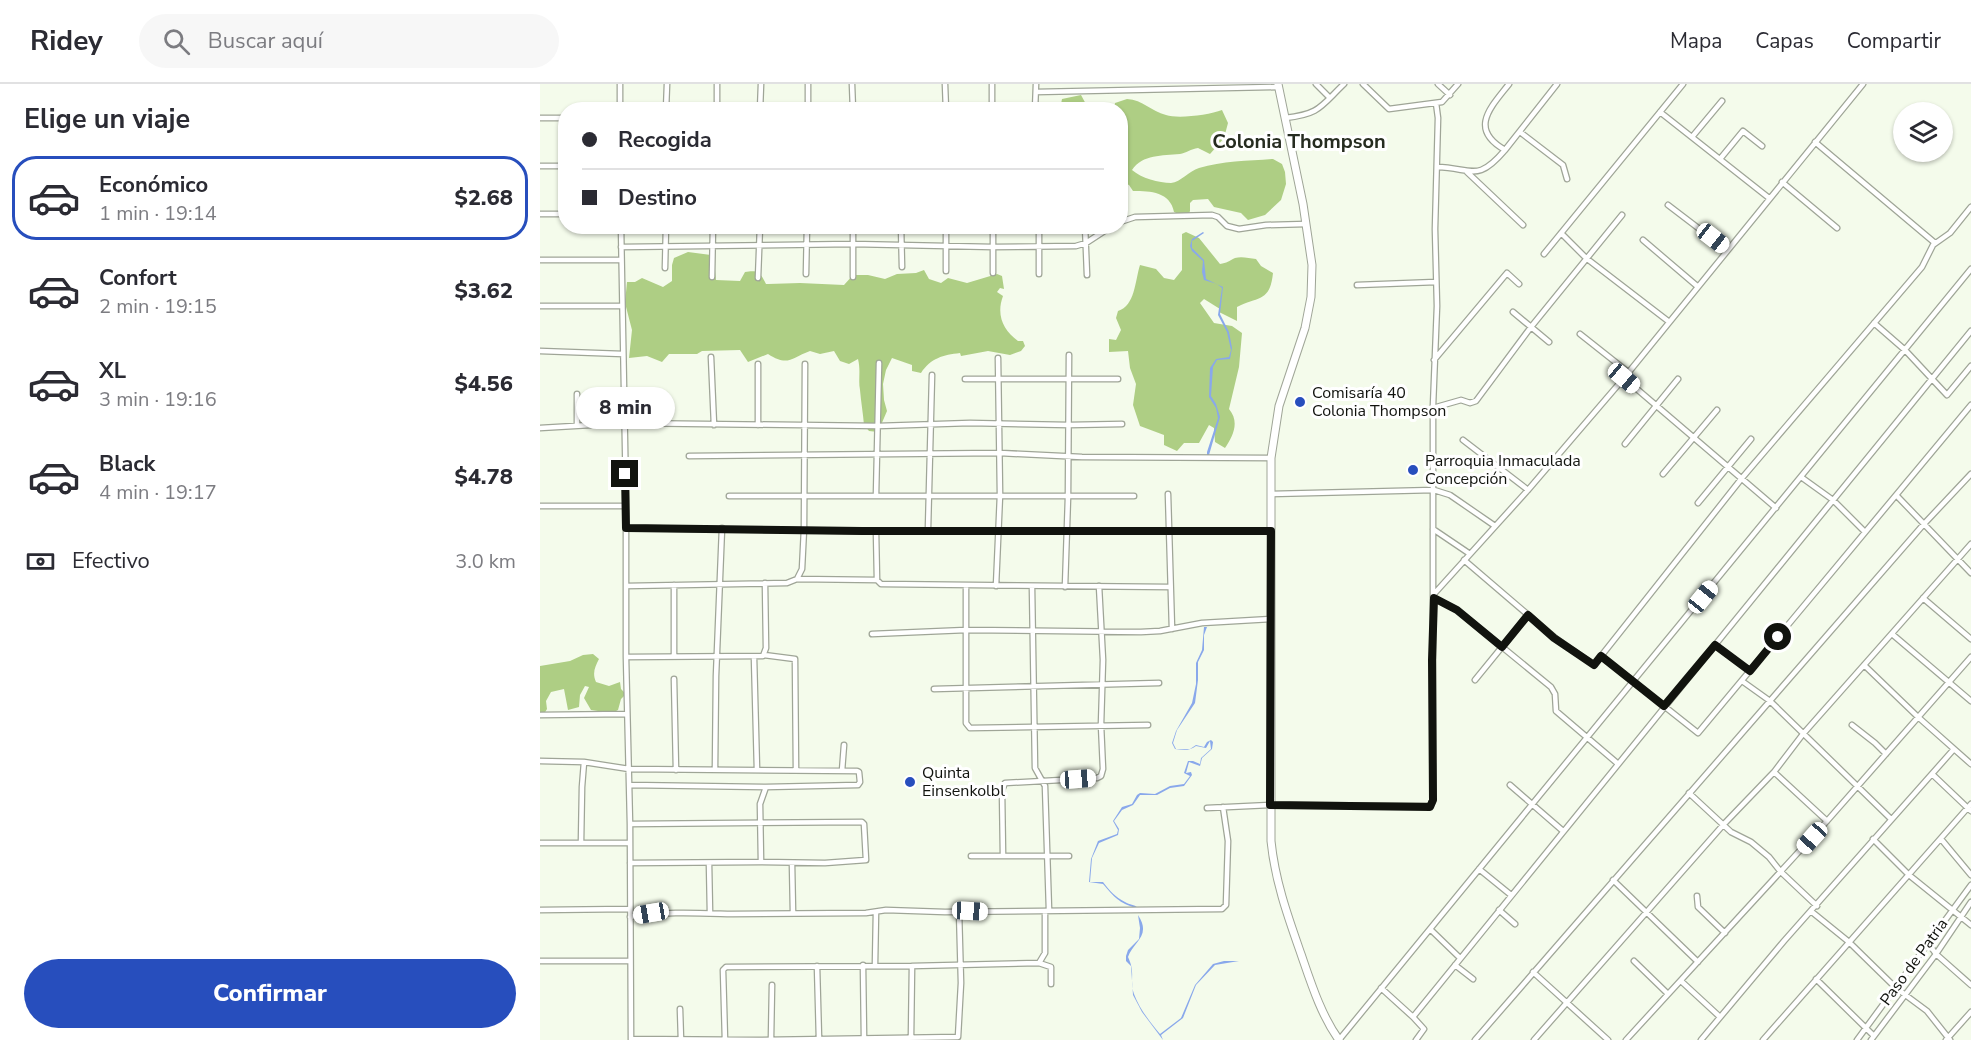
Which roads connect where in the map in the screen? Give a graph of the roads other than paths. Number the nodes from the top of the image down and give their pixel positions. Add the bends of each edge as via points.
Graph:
1 (620, 84) edge
2 (667, 84) edge
3 (717, 84) edge
4 (760, 84) edge
5 (808, 84) edge
6 (852, 84) edge
7 (945, 84) edge
8 (992, 84) edge
9 (1036, 84) edge
10 (1316, 84) edge
11 (1344, 84) edge
12 (1363, 84) edge
13 (1438, 84) edge
14 (1458, 84) edge
15 (1509, 84) edge
16 (1557, 84) edge
17 (1683, 84) edge
18 (1863, 84) edge
19 (1278, 86) edge
20 (1036, 92) junction
21 (1450, 95) junction
22 (1330, 98) junction
23 (1722, 101) dead end
24 (620, 102) edge
25 (666, 102) edge
26 (717, 102) edge
27 (760, 102) edge
28 (808, 102) edge
29 (853, 102) edge
30 (946, 102) edge
31 (992, 102) edge
32 (1035, 102) edge
33 (1436, 103) junction
34 (1660, 112) junction
35 (540, 118) edge
36 (558, 118) edge
37 (1285, 118) junction
38 (1520, 132) junction
39 (1692, 137) junction
40 (1815, 142) junction
41 (1762, 146) dead end
42 (1504, 150) junction
43 (1720, 159) junction
44 (540, 166) edge
45 (558, 166) edge
46 (1437, 167) junction
47 (1467, 172) junction
48 (1567, 179) dead end
49 (1782, 182) junction
50 (1770, 198) junction
51 (1668, 205) dead end
52 (1971, 207) edge
53 (540, 214) edge
54 (558, 214) edge
55 (1622, 215) dead end
56 (1128, 219) edge
57 (1306, 224) junction
58 (1523, 225) dead end
59 (1838, 228) dead end
60 (1562, 233) junction
61 (621, 234) edge
62 (666, 234) edge
63 (713, 234) edge
64 (759, 234) edge
65 (807, 234) edge
66 (853, 234) edge
67 (901, 234) edge
68 (946, 234) edge
69 (993, 234) edge
70 (1039, 234) edge
71 (1085, 234) edge
72 (1100, 234) edge
73 (1643, 240) dead end
74 (1086, 243) junction
75 (1935, 243) junction
76 (853, 244) junction
77 (666, 245) junction
78 (713, 245) junction
79 (806, 246) junction
80 (901, 246) junction
81 (946, 246) junction
82 (1039, 246) junction
83 (621, 247) junction
84 (758, 247) junction
85 (993, 247) junction
86 (1727, 250) junction
87 (1544, 254) dead end
88 (1586, 258) junction
89 (540, 260) edge
90 (621, 260) junction
91 (902, 267) dead end
92 (665, 268) dead end
93 (1971, 269) edge
94 (946, 271) dead end
95 (993, 273) dead end
96 (806, 274) dead end
97 (1040, 274) dead end
98 (1087, 275) dead end
99 (712, 277) dead end
100 (853, 277) dead end
101 (759, 278) dead end
102 (1436, 282) junction
103 (1519, 284) dead end
104 (1357, 285) dead end
105 (1697, 286) junction
106 (540, 306) edge
107 (622, 306) junction
108 (1513, 312) dead end
109 (1668, 321) junction
110 (1874, 323) junction
111 (1531, 327) junction
112 (1971, 331) edge
113 (1580, 334) dead end
114 (1549, 342) dead end
115 (1905, 350) junction
116 (540, 351) edge
117 (623, 354) junction
118 (1069, 355) dead end
119 (711, 357) dead end
120 (998, 358) dead end
121 (1434, 360) junction
122 (879, 363) dead end
123 (758, 364) dead end
124 (805, 364) dead end
125 (1971, 366) edge
126 (1628, 372) junction
127 (932, 375) dead end
128 (999, 378) junction
129 (1624, 378) junction
130 (965, 379) dead end
131 (1069, 379) junction
132 (1118, 379) dead end
133 (1678, 379) dead end
134 (1934, 379) junction
135 (577, 394) dead end
136 (1971, 405) edge
137 (1657, 406) junction
138 (1433, 408) junction
139 (1717, 410) dead end
140 (1969, 411) edge
141 (624, 423) junction
142 (999, 423) junction
143 (931, 424) junction
144 (1122, 424) dead end
145 (577, 425) junction
146 (714, 425) junction
147 (758, 425) junction
148 (805, 425) junction
149 (1069, 425) junction
150 (878, 426) junction
151 (540, 428) edge
152 (1694, 437) junction
153 (1751, 439) dead end
154 (1463, 440) dead end
155 (1625, 444) dead end
156 (1000, 453) junction
157 (803, 454) junction
158 (877, 454) junction
159 (931, 454) junction
160 (689, 456) dead end
161 (1069, 456) junction
162 (1271, 458) junction
163 (1728, 466) junction
164 (1663, 474) dead end
165 (1971, 474) edge
166 (1801, 477) junction
167 (1742, 478) junction
168 (1434, 490) junction
169 (1528, 490) junction
170 (1168, 494) dead end
171 (1272, 494) junction
172 (804, 495) junction
173 (1000, 495) junction
174 (729, 496) dead end
175 (876, 496) junction
176 (930, 496) junction
177 (1134, 496) dead end
178 (1897, 496) junction
179 (1068, 497) junction
180 (1833, 500) junction
181 (1698, 503) dead end
182 (540, 506) edge
183 (626, 506) junction
184 (1776, 508) junction
185 (1923, 525) junction
186 (1495, 526) junction
187 (626, 528) junction
188 (722, 528) junction
189 (804, 529) junction
190 (928, 529) junction
191 (998, 529) junction
192 (1067, 530) junction
193 (1433, 530) junction
194 (876, 531) junction
195 (1167, 531) junction
196 (1271, 531) junction
197 (1865, 532) junction
198 (1971, 544) edge
199 (1470, 554) junction
200 (1957, 559) junction
201 (1464, 560) junction
202 (1971, 573) edge
203 (798, 579) junction
204 (877, 580) junction
205 (765, 583) junction
206 (719, 584) junction
207 (674, 585) junction
208 (626, 586) junction
209 (966, 586) junction
210 (996, 586) junction
211 (1032, 586) junction
212 (1099, 586) junction
213 (1065, 587) junction
214 (1170, 587) junction
215 (1434, 596) junction
216 (1923, 598) junction
217 (1528, 615) junction
218 (1271, 619) junction
219 (1172, 629) junction
220 (966, 630) junction
221 (1101, 631) junction
222 (1033, 632) junction
223 (872, 634) dead end
224 (1892, 634) junction
225 (1971, 639) edge
226 (1715, 645) junction
227 (1502, 647) junction
228 (764, 655) junction
229 (674, 656) junction
230 (1601, 656) junction
231 (626, 657) junction
232 (717, 657) junction
233 (754, 657) junction
234 (1971, 657) edge
235 (1864, 666) junction
236 (1750, 671) junction
237 (674, 679) dead end
238 (1475, 680) dead end
239 (1634, 681) junction
240 (1742, 681) junction
241 (1949, 682) junction
242 (1159, 683) dead end
243 (1102, 684) junction
244 (1034, 687) junction
245 (966, 688) junction
246 (934, 689) dead end
247 (1770, 701) junction
248 (1971, 701) edge
249 (1664, 706) junction
250 (627, 714) junction
251 (540, 715) edge
252 (1918, 717) junction
253 (1101, 725) junction
254 (1148, 725) dead end
255 (1852, 725) dead end
256 (1034, 728) junction
257 (1803, 734) junction
258 (1588, 737) junction
259 (844, 745) dead end
260 (1954, 749) junction
261 (1886, 754) junction
262 (540, 761) edge
263 (584, 762) junction
264 (1617, 763) junction
265 (1971, 764) edge
266 (1035, 768) junction
267 (629, 769) junction
268 (676, 770) junction
269 (715, 770) junction
270 (757, 770) junction
271 (796, 770) junction
272 (843, 771) junction
273 (1774, 772) junction
274 (1932, 774) junction
275 (1043, 780) junction
276 (1030, 782) junction
277 (629, 785) junction
278 (1510, 785) dead end
279 (766, 787) junction
280 (1857, 787) junction
281 (1689, 794) junction
282 (1533, 804) junction
283 (1270, 805) junction
284 (1223, 807) junction
285 (1207, 808) dead end
286 (1970, 808) edge
287 (1891, 819) junction
288 (1827, 821) junction
289 (630, 824) junction
290 (760, 824) junction
291 (1724, 824) junction
292 (1563, 831) junction
293 (1873, 839) junction
294 (1941, 839) junction
295 (540, 843) edge
296 (581, 843) junction
297 (629, 843) junction
298 (971, 856) dead end
299 (1003, 856) junction
300 (1046, 856) junction
301 (1069, 856) dead end
302 (761, 861) junction
303 (630, 862) junction
304 (792, 862) junction
305 (709, 863) junction
306 (1479, 869) junction
307 (1780, 872) junction
308 (1909, 875) junction
309 (1971, 875) edge
310 (1613, 880) junction
311 (1971, 885) edge
312 (1511, 895) junction
313 (1697, 896) dead end
314 (1971, 902) edge
315 (1817, 906) junction
316 (630, 909) junction
317 (540, 910) edge
318 (1047, 910) junction
319 (1499, 910) junction
320 (1953, 910) junction
321 (959, 911) junction
322 (876, 912) junction
323 (1647, 912) junction
324 (1812, 912) junction
325 (710, 913) junction
326 (793, 913) junction
327 (1961, 916) junction
328 (630, 917) junction
329 (1515, 924) dead end
330 (1971, 926) edge
331 (1430, 929) junction
332 (1725, 933) junction
333 (1849, 942) junction
334 (1928, 943) junction
335 (1936, 954) junction
336 (1460, 958) junction
337 (540, 961) edge
338 (630, 961) junction
339 (1634, 961) dead end
340 (1698, 962) junction
341 (1039, 963) junction
342 (863, 965) junction
343 (875, 965) junction
344 (1455, 965) junction
345 (817, 966) junction
346 (912, 966) junction
347 (960, 966) junction
348 (1533, 972) junction
349 (1816, 979) junction
350 (1473, 980) dead end
351 (1681, 981) junction
352 (1052, 984) dead end
353 (772, 985) dead end
354 (1971, 985) edge
355 (1381, 988) junction
356 (1896, 988) junction
357 (1668, 994) junction
358 (1906, 994) junction
359 (1567, 1001) junction
360 (680, 1009) dead end
361 (1971, 1012) edge
362 (1413, 1017) junction
363 (1720, 1017) junction
364 (1864, 1031) junction
365 (864, 1038) junction
366 (911, 1038) junction
367 (1873, 1038) edge
368 (631, 1039) edge
369 (771, 1039) edge
370 (819, 1039) edge
371 (1630, 1039) edge
372 (1948, 1039) edge
373 (681, 1040) edge
374 (725, 1040) edge
375 (758, 1040) edge
376 (1339, 1040) edge
377 (1416, 1040) edge
378 (1475, 1040) edge
379 (1534, 1040) edge
380 (1608, 1040) edge
381 (1701, 1040) edge
382 (1763, 1040) edge
383 (1857, 1040) edge
384 (1863, 1040) edge

1 - 24 street
2 - 25 street
3 - 26 street
4 - 27 street
5 - 28 street
6 - 29 street
7 - 30 street
8 - 31 street
9 - 20 street
10 - 22 street
11 - 22 street
12 - 33 street via 1389,109
13 - 21 street
14 - 21 street
15 - 42 street via 1486,118 1488,138
16 - 38 street
17 - 34 street
18 - 40 street
19 - 20 street
19 - 37 main road
20 - 32 street
21 - 33 street
22 - 37 street via 1307,116
23 - 39 street
33 - 46 street
34 - 39 street
34 - 60 street
35 - 36 street
37 - 57 main road
38 - 42 street
38 - 48 street via 1560,162
39 - 43 street
40 - 49 street
40 - 75 street
41 - 43 street via 1743,131
42 - 47 street via 1485,170
43 - 50 street
44 - 45 street
46 - 47 street
46 - 102 street
47 - 58 street
49 - 50 street
49 - 59 street
50 - 86 street
51 - 86 street
52 - 75 street via 1950,233
53 - 54 street
55 - 88 street
56 - 57 street via 1212,215 1227,226 1239,228
57 - 162 main road via 1312,265 1311,297 1305,328 1279,405
60 - 87 street
60 - 88 street
61 - 83 street
62 - 77 street
63 - 78 street
64 - 84 street
65 - 79 street
66 - 76 street
67 - 80 street
68 - 81 street
69 - 85 street
70 - 82 street
71 - 74 street
72 - 74 street
73 - 105 street
74 - 82 street
74 - 98 street
75 - 110 street via 1922,267
76 - 79 street
76 - 80 street
76 - 100 street
77 - 78 street
77 - 83 street
77 - 92 street
78 - 84 street
78 - 99 street
79 - 84 street
79 - 96 street
80 - 81 street
80 - 91 street
81 - 85 street
81 - 94 street
82 - 85 street
82 - 97 street
83 - 90 street
84 - 101 street
85 - 95 street
86 - 105 street
88 - 109 street
88 - 111 street
89 - 90 street
90 - 107 street
93 - 115 street
102 - 104 street
102 - 121 street
103 - 121 street via 1507,273
105 - 109 street
106 - 107 street
107 - 117 street
108 - 111 street
109 - 126 street
110 - 115 street
110 - 167 street
111 - 114 street
111 - 138 street via 1476,401 1461,400
112 - 134 street
113 - 126 street
115 - 134 street
115 - 166 street
116 - 117 street
117 - 141 street
118 - 131 street
119 - 146 street
120 - 128 street
121 - 138 street
122 - 150 street
123 - 147 street
124 - 148 street
125 - 134 street via 1947,395
126 - 129 street
127 - 143 street
128 - 130 street
128 - 131 street
128 - 142 street
129 - 137 street
129 - 169 street
131 - 132 street
131 - 149 street
133 - 137 street
134 - 180 street
135 - 145 street
136 - 140 street
137 - 152 street
137 - 155 street
138 - 168 street
139 - 152 street
140 - 178 street
141 - 145 street
141 - 146 street
141 - 183 street
142 - 143 street
142 - 149 street
142 - 156 street
143 - 150 street
143 - 159 street
144 - 149 street
145 - 151 street
146 - 147 street
147 - 148 street
148 - 150 street
148 - 157 street
149 - 161 street
150 - 158 street
152 - 163 street
152 - 164 street
153 - 163 street
154 - 169 street
156 - 159 street
156 - 161 street
156 - 173 street
157 - 158 street
157 - 160 street
157 - 172 street
158 - 159 street
158 - 175 street
159 - 176 street
161 - 162 street
161 - 179 street
162 - 171 main road
163 - 167 street
163 - 181 street
165 - 185 street
166 - 180 street
166 - 184 street
167 - 184 street
167 - 230 street
168 - 171 street
168 - 186 street via 1450,495
168 - 193 street
169 - 186 street
170 - 195 street
171 - 196 main road
172 - 174 street
172 - 175 street
172 - 189 street
173 - 176 street
173 - 179 street
173 - 191 street
175 - 176 street
176 - 190 street
177 - 179 street
178 - 185 street
178 - 197 street
179 - 192 street
180 - 197 street
180 - 226 street
182 - 183 street
183 - 187 street
184 - 239 street
185 - 200 street
185 - 247 street
186 - 199 street
187 - 188 street
187 - 208 street
188 - 189 street
188 - 206 street
189 - 194 street
189 - 203 street
190 - 191 street
190 - 194 street
191 - 192 street
191 - 210 street
192 - 195 street
192 - 213 street
193 - 199 street
193 - 215 street
194 - 204 street
195 - 196 street
195 - 214 street
196 - 218 main road
197 - 236 street
198 - 200 street
199 - 201 street
200 - 202 street
200 - 216 street
201 - 215 street
201 - 217 street
203 - 204 street
203 - 205 street
204 - 209 street via 880,585
205 - 206 street
205 - 228 street
206 - 207 street
206 - 232 street
207 - 208 street
207 - 229 street
208 - 231 street
209 - 210 street
209 - 220 street
210 - 211 street
211 - 213 street
211 - 222 street
212 - 213 street
212 - 214 street
212 - 221 street
214 - 219 street
215 - 227 street
215 - 283 street via 1430,807
216 - 224 street
216 - 225 street
217 - 227 street
217 - 230 street via 1594,665
218 - 219 street
218 - 283 main road
219 - 221 street
220 - 222 street
220 - 223 street
220 - 245 street
221 - 222 street
221 - 243 street
222 - 244 street
224 - 235 street
224 - 241 street
226 - 236 street
226 - 249 street
227 - 238 street
227 - 258 street via 1551,687 1556,711
228 - 233 street
228 - 271 street via 795,659
229 - 231 street
229 - 232 street
230 - 239 street
231 - 250 street
232 - 233 street
232 - 269 street
233 - 270 street
234 - 241 street
235 - 252 street
235 - 257 street
236 - 240 street
237 - 268 street
239 - 249 street
239 - 258 street
240 - 247 street
240 - 249 street via 1698,733
241 - 248 street
241 - 252 street
242 - 243 street
243 - 244 street
243 - 253 street
244 - 245 street
244 - 256 street
245 - 246 street
245 - 256 street via 966,723 970,728
247 - 257 street
247 - 281 street
249 - 264 street
250 - 251 street
250 - 267 street
252 - 260 street
252 - 261 street
253 - 254 street
253 - 256 street
253 - 275 street via 1101,776
255 - 261 street
256 - 266 street
257 - 273 street
257 - 280 street
258 - 264 street
258 - 282 street
259 - 272 street
260 - 265 street
260 - 274 street
261 - 280 street
262 - 263 street
263 - 267 street
263 - 296 street
264 - 292 street
266 - 275 street
266 - 276 street
267 - 268 street
267 - 277 street
268 - 269 street
269 - 270 street
270 - 271 street
271 - 272 street
272 - 279 street via 858,771 859,784
273 - 288 street
273 - 291 street
274 - 286 street
274 - 287 street
275 - 276 street
275 - 300 street
276 - 299 street via 1003,786
277 - 279 street
277 - 289 street
278 - 282 street
279 - 290 street via 760,800
280 - 287 street
280 - 288 street
281 - 291 street
281 - 310 street
282 - 292 street
282 - 306 street
283 - 284 street
283 - 376 main road via 1270,841 1280,892 1315,994
284 - 285 street
284 - 318 street via 1227,841 1226,906 1222,909
286 - 294 street
287 - 293 street
288 - 307 street
289 - 290 street
289 - 297 street
290 - 302 street
290 - 304 street via 864,823 864,862
291 - 307 street via 1752,842
291 - 323 street
292 - 312 street
293 - 308 street
293 - 315 street
294 - 308 street
294 - 309 street
295 - 296 street
296 - 297 street
297 - 303 street
298 - 299 street
299 - 300 street
300 - 301 street
300 - 318 street
302 - 304 street
302 - 305 street
303 - 305 street
303 - 316 street
304 - 326 street
305 - 325 street
306 - 312 street
306 - 331 street
307 - 315 street
307 - 332 street
308 - 320 street
308 - 333 street
310 - 323 street
310 - 348 street
311 - 320 street, Paso de Patria
312 - 319 street
313 - 332 street via 1698,907
314 - 327 street, Paso de Patria
315 - 324 street
316 - 317 street
316 - 328 street
318 - 321 street
318 - 341 street via 1046,953
319 - 329 street
319 - 336 street
320 - 327 street
320 - 334 street, Paso de Patria
321 - 322 street
321 - 347 street
322 - 326 street
322 - 343 street
323 - 340 street
323 - 359 street
324 - 333 street
324 - 363 street
325 - 326 street
325 - 328 street
327 - 330 street
327 - 335 street, Paso de Patria
328 - 338 street
331 - 336 street
331 - 355 street
332 - 340 street
333 - 349 street
333 - 356 street
334 - 335 street
334 - 356 street, Paso de Patria
335 - 354 street
335 - 358 street, Paso de Patria
336 - 344 street
337 - 338 street
338 - 368 street
339 - 357 street
340 - 351 street
341 - 347 street
341 - 352 street via 1051,967
342 - 343 street
342 - 345 street
342 - 365 street
343 - 346 street
344 - 350 street
344 - 362 street
345 - 370 street
345 - 374 street via 724,968
346 - 347 street
346 - 366 street
347 - 366 street via 958,1037
348 - 359 street
348 - 378 street
349 - 364 street
349 - 382 street
351 - 357 street
351 - 363 street
353 - 369 street
355 - 362 street
355 - 376 street
356 - 358 street
356 - 364 street, Paso de Patria
357 - 371 street
358 - 367 street, Paso de Patria
358 - 372 street via 1927,1011
359 - 379 street
359 - 380 street
360 - 373 street
361 - 372 street
362 - 377 street via 1424,1029
363 - 381 street
364 - 367 street
364 - 383 street, Paso de Patria
364 - 384 street
365 - 366 street
365 - 370 street
368 - 373 street
369 - 370 street
369 - 375 street
373 - 374 street
374 - 375 street

